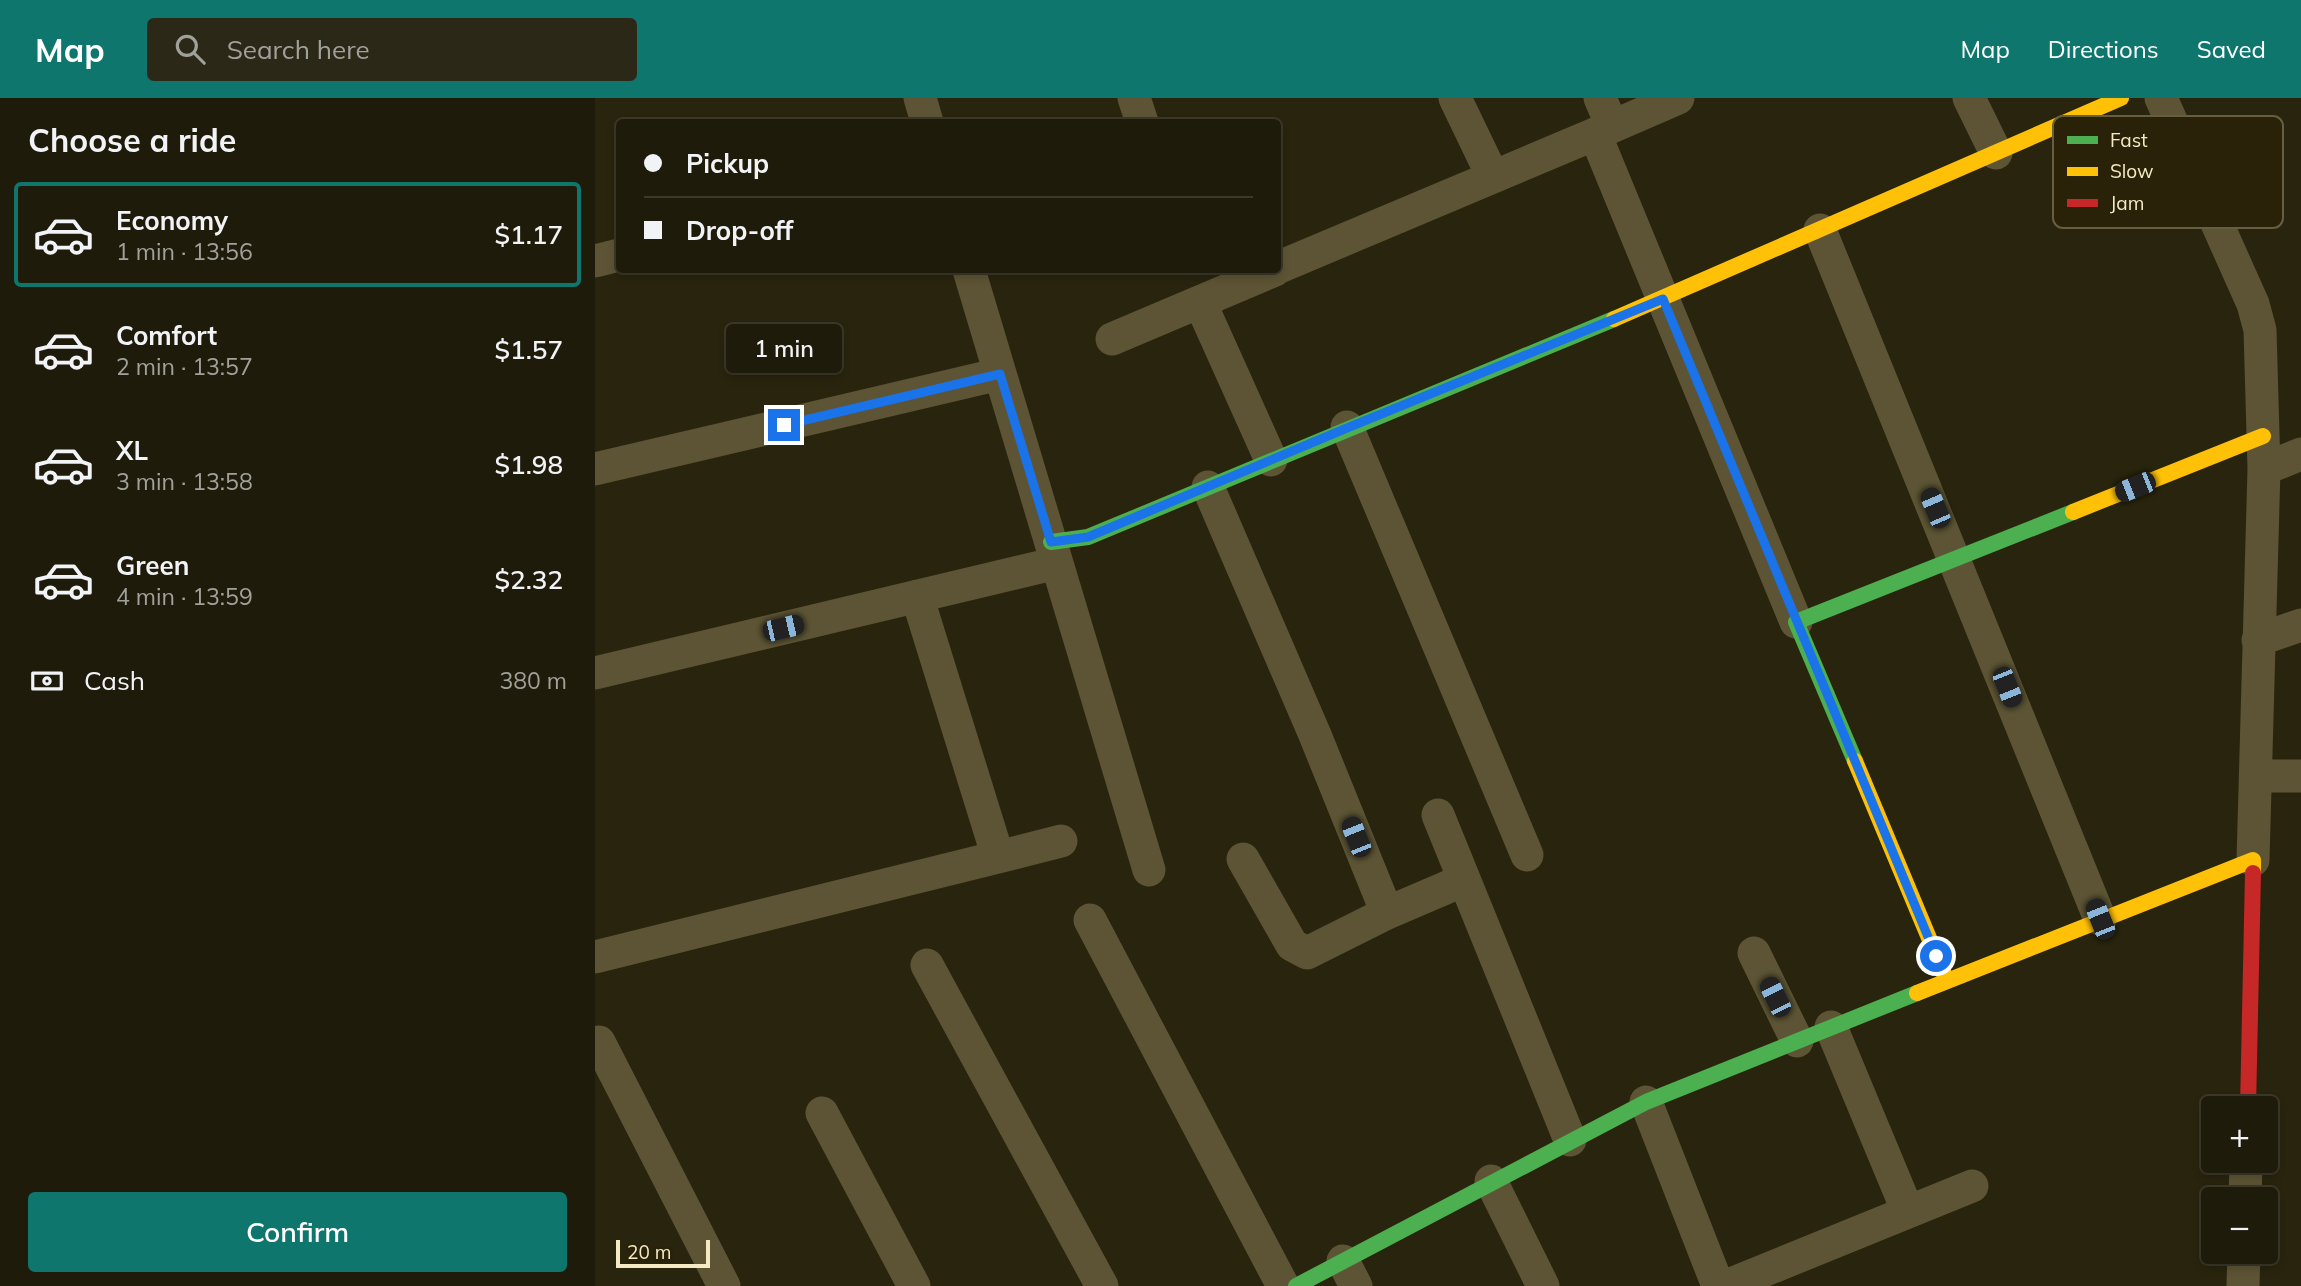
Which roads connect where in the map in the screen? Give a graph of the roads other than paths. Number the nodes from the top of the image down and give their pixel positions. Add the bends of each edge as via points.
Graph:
1 (920, 98) edge
2 (1134, 98) edge
3 (1455, 98) edge
4 (1678, 98) edge
5 (1969, 98) edge
6 (2121, 98) edge
7 (2161, 98) edge
8 (2080, 116) edge
9 (2169, 116) edge
10 (926, 119) edge
11 (1141, 119) edge
12 (1602, 119) edge
13 (2053, 128) edge
14 (1996, 153) junction
15 (1493, 177) junction
16 (2219, 228) edge
17 (1820, 230) junction
18 (616, 256) edge
19 (595, 261) edge
20 (1281, 267) edge
21 (970, 273) edge
22 (1267, 273) edge
23 (1663, 299) junction
24 (1200, 302) junction
25 (1112, 339) dead end
26 (1000, 374) junction
27 (1347, 428) junction
28 (2263, 436) junction
29 (2301, 454) edge
30 (1271, 460) junction
31 (595, 469) edge
32 (2265, 469) junction
33 (1208, 487) junction
34 (1054, 553) junction
35 (1955, 559) junction
36 (917, 596) junction
37 (1796, 622) junction
38 (2301, 625) edge
39 (2258, 640) junction
40 (595, 673) edge
41 (2257, 776) junction
42 (2301, 776) edge
43 (1438, 815) dead end
44 (1061, 841) dead end
45 (1527, 855) dead end
46 (998, 857) junction
47 (1243, 859) dead end
48 (2253, 860) junction
49 (1149, 870) dead end
50 (1464, 880) junction
51 (1387, 913) junction
52 (2100, 919) junction
53 (1090, 920) dead end
54 (1754, 953) dead end
55 (595, 957) edge
56 (927, 965) dead end
57 (1947, 981) junction
58 (1831, 1027) junction
59 (1797, 1041) junction
60 (599, 1042) dead end
61 (2248, 1096) edge
62 (1646, 1102) junction
63 (822, 1113) dead end
64 (1570, 1140) junction
65 (1491, 1181) junction
66 (1972, 1186) dead end
67 (1908, 1212) junction
68 (2244, 1264) edge
69 (1350, 1273) edge
70 (724, 1286) edge
71 (913, 1286) edge
72 (1102, 1286) edge
73 (1283, 1286) edge
74 (1296, 1286) edge
75 (1543, 1286) edge
76 (1718, 1286) edge
77 (1726, 1286) edge
78 (2243, 1286) edge

1 - 10 street
2 - 11 street
3 - 15 street
4 - 12 street
5 - 14 street
6 - 8 street
7 - 9 street
12 - 15 street
12 - 23 street
13 - 14 street
14 - 17 street
15 - 20 street
16 - 28 street via 2260,330
17 - 23 street
17 - 35 street
18 - 19 street
21 - 26 street
22 - 24 street
23 - 27 street
23 - 37 street
24 - 25 street
24 - 30 street
26 - 31 street
26 - 34 street
27 - 30 street
27 - 45 street
28 - 32 street
28 - 35 street
29 - 32 street
30 - 33 street
32 - 39 street
33 - 34 street
33 - 51 street
34 - 36 street
34 - 49 street
35 - 37 street
35 - 52 street
36 - 40 street
36 - 46 street
37 - 57 street
38 - 39 street
39 - 41 street
41 - 42 street
41 - 48 street
43 - 50 street
44 - 46 street
46 - 55 street
47 - 51 street via 1292,944 1307,953
48 - 52 street
48 - 61 street
50 - 51 street
50 - 64 street
52 - 57 street
53 - 73 street
54 - 59 street
56 - 72 street
57 - 58 street
58 - 59 street
58 - 67 street
59 - 62 street
60 - 70 street
62 - 64 street
62 - 76 street
63 - 71 street
64 - 65 street
65 - 69 street
65 - 75 street
66 - 67 street
67 - 77 street
68 - 78 street
69 - 74 street

